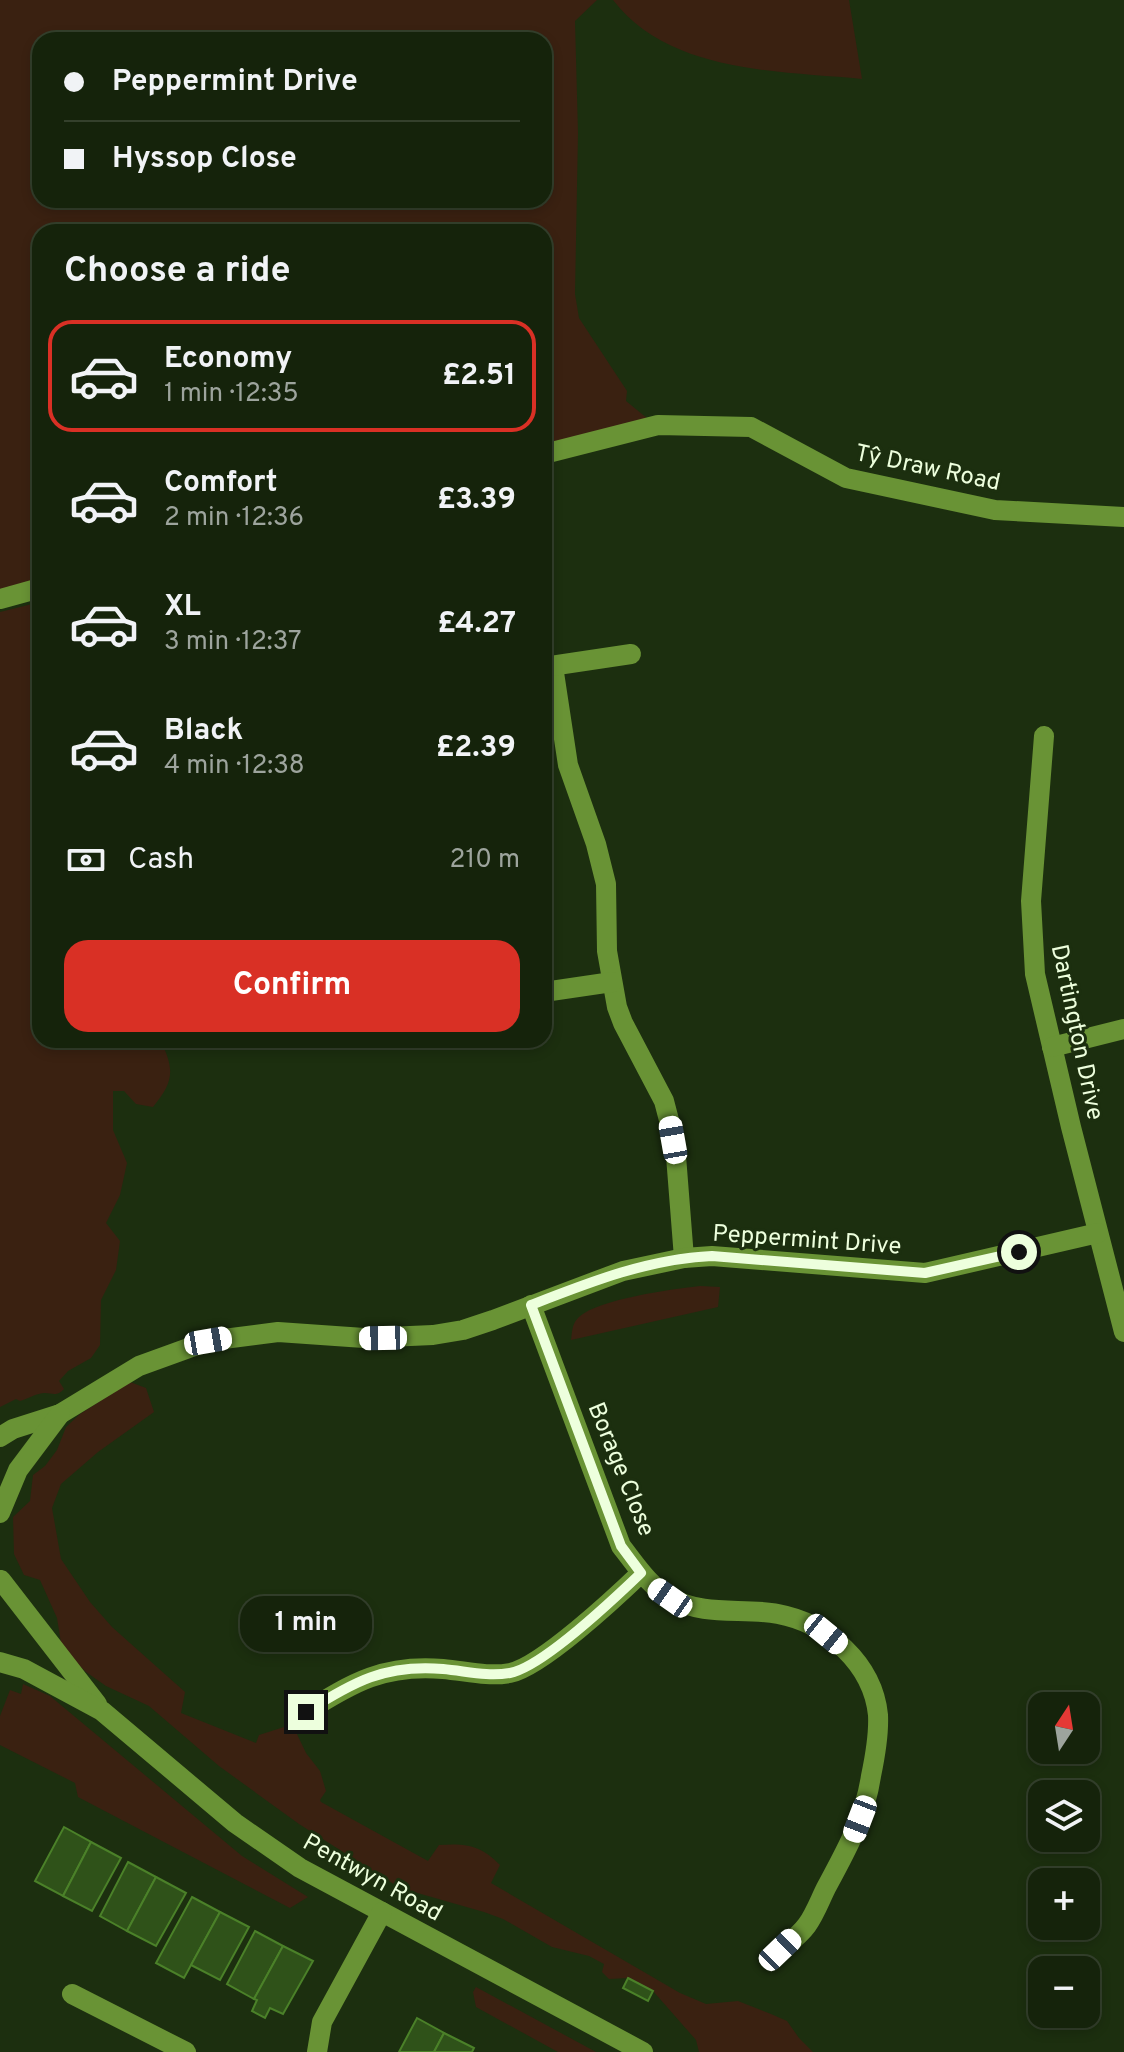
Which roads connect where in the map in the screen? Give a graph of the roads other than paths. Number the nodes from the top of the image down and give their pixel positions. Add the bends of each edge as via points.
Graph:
1 (552, 452) edge
2 (1124, 517) edge
3 (32, 590) edge
4 (0, 599) edge
5 (631, 654) dead end
6 (552, 667) edge
7 (552, 682) edge
8 (1044, 736) dead end
9 (612, 982) junction
10 (552, 991) edge
11 (1124, 1029) edge
12 (1052, 1047) junction
13 (1098, 1233) junction
14 (684, 1258) junction
15 (531, 1305) junction
16 (1124, 1332) edge
17 (60, 1414) junction
18 (0, 1437) edge
19 (0, 1513) edge
20 (641, 1573) junction
21 (0, 1581) edge
22 (0, 1662) edge
23 (102, 1711) junction
24 (306, 1712) dead end
25 (382, 1912) junction
26 (780, 1950) dead end
27 (72, 1994) dead end
28 (186, 2052) edge
29 (317, 2052) edge
30 (643, 2052) edge

1 - 2 street, Tŷ Draw Road via 658,425 751,427 846,478 995,510
3 - 4 street
5 - 6 street
7 - 9 street via 568,765 606,884
8 - 12 street, Dartington Drive via 1031,931
9 - 10 street
9 - 14 street via 623,1023 664,1101 676,1156
11 - 12 street
12 - 13 street, Dartington Drive
13 - 14 street, Peppermint Drive via 925,1273
13 - 16 street, Dartington Drive
14 - 15 street, Peppermint Drive via 599,1278
15 - 17 street, Peppermint Drive via 463,1330 433,1335 364,1338 278,1332 208,1341 139,1366
15 - 20 street, Borage Close via 621,1546
17 - 18 street, Peppermint Drive
17 - 19 street, Peppermint Drive via 18,1470
20 - 24 street via 541,1658 513,1673 407,1669 371,1675
20 - 26 street, Borage Close via 670,1598 691,1607 803,1621 843,1648 871,1688 878,1715 867,1800 806,1926
21 - 23 street, Pentwyn Road
22 - 23 street, Pentwyn Road via 24,1669
23 - 25 street, Pentwyn Road via 235,1823 300,1868
25 - 29 street via 322,2022
25 - 30 street, Pentwyn Road
27 - 28 street

